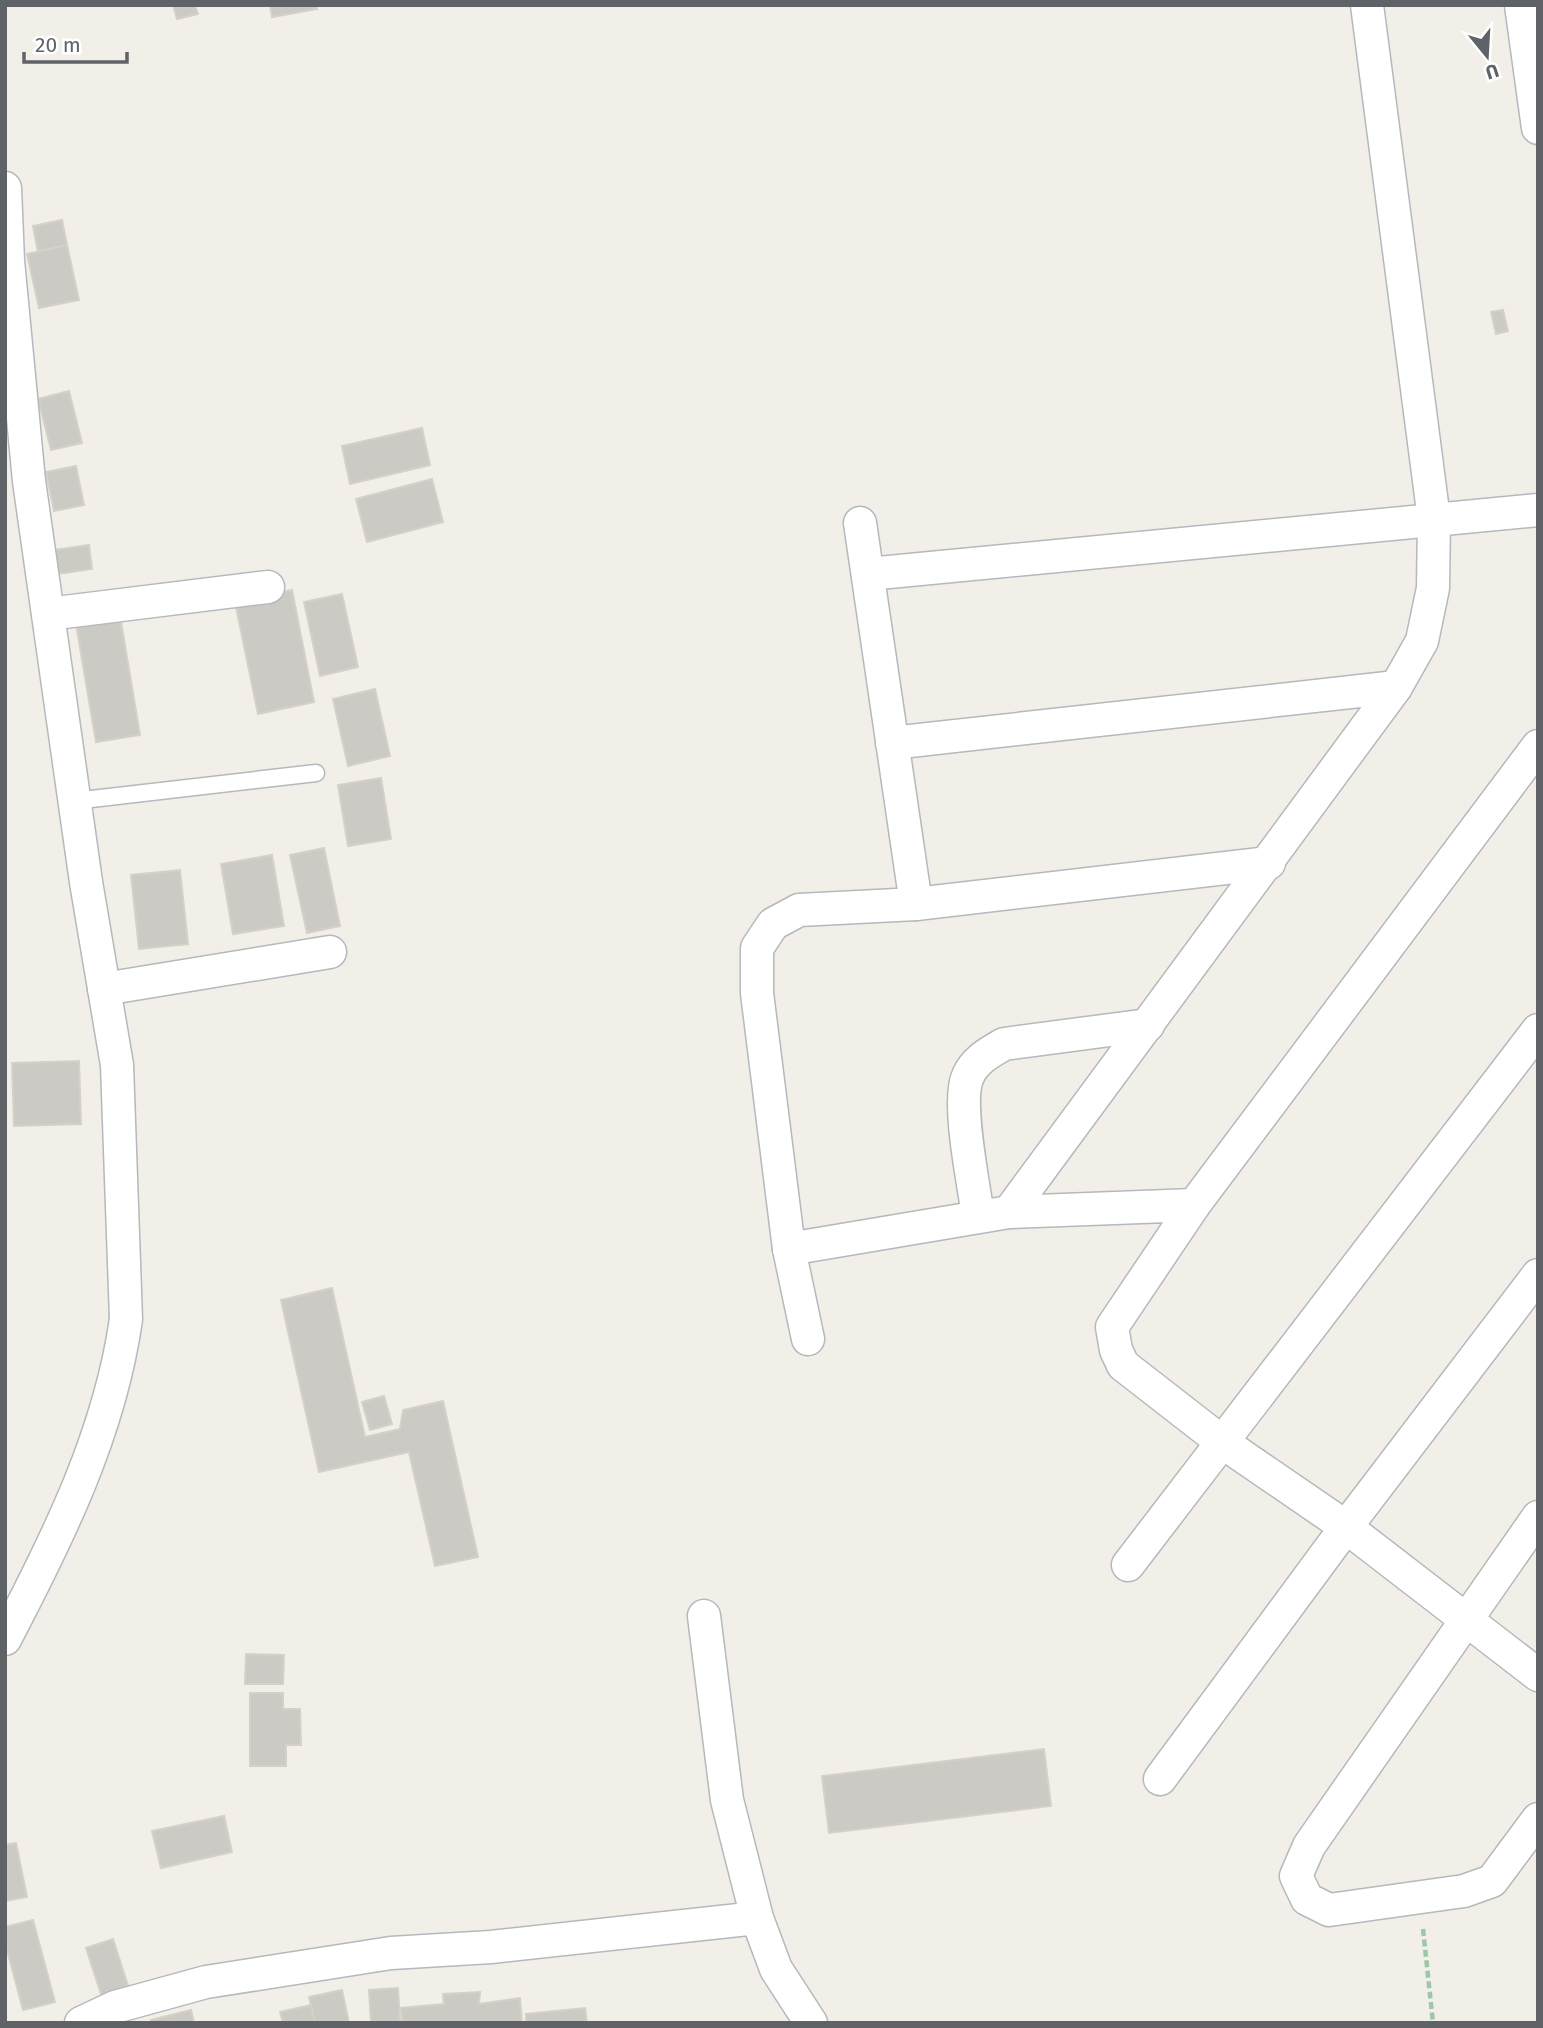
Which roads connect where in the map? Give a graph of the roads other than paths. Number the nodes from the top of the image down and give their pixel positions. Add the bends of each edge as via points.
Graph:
1 (1367, 5) edge
2 (1521, 5) edge
3 (1538, 128) edge
4 (5, 188) edge
5 (1538, 510) edge
6 (1434, 519) junction
7 (860, 523) dead end
8 (868, 574) junction
9 (268, 587) dead end
10 (48, 614) junction
11 (1396, 687) junction
12 (892, 743) junction
13 (1538, 746) edge
14 (316, 773) dead end
15 (74, 801) junction
16 (1269, 863) junction
17 (916, 904) junction
18 (330, 951) dead end
19 (104, 989) junction
20 (1149, 1025) junction
21 (1538, 1030) edge
22 (1194, 1205) junction
23 (1009, 1212) junction
24 (978, 1216) junction
25 (789, 1249) junction
26 (1538, 1275) edge
27 (808, 1339) dead end
28 (1222, 1442) junction
29 (1538, 1517) edge
30 (1346, 1527) junction
31 (1128, 1565) dead end
32 (704, 1616) dead end
33 (1464, 1621) junction
34 (5, 1639) edge
35 (1538, 1675) edge
36 (1160, 1779) dead end
37 (1538, 1819) edge
38 (757, 1918) junction
39 (81, 2023) edge
40 (811, 2023) edge

1 - 6 street
2 - 3 street
4 - 10 street via 26,453
5 - 6 street
6 - 8 street
6 - 11 street via 1433,588 1422,641
7 - 8 street
8 - 12 street
9 - 10 street
10 - 15 street
11 - 12 street
11 - 16 street
12 - 17 street
13 - 22 street
14 - 15 lane
15 - 19 street
16 - 17 street
16 - 20 street
17 - 25 street via 799,910 773,924 757,948 757,993
18 - 19 street
19 - 34 street via 117,1065 126,1319 120,1360 60,1533
20 - 23 street
20 - 24 street via 1004,1044 983,1056 968,1075 963,1097
21 - 28 street
22 - 23 street
22 - 28 street via 1112,1327 1123,1365
23 - 24 street
24 - 25 street
25 - 27 street
26 - 30 street
28 - 30 street
28 - 31 street
29 - 33 street
30 - 33 street
30 - 36 street
32 - 38 street via 727,1800
33 - 35 street
33 - 37 street via 1310,1846 1296,1876 1307,1899 1329,1910 1464,1891 1492,1881
38 - 39 street via 377,1955 206,1982 115,2007
38 - 40 street via 776,1969

